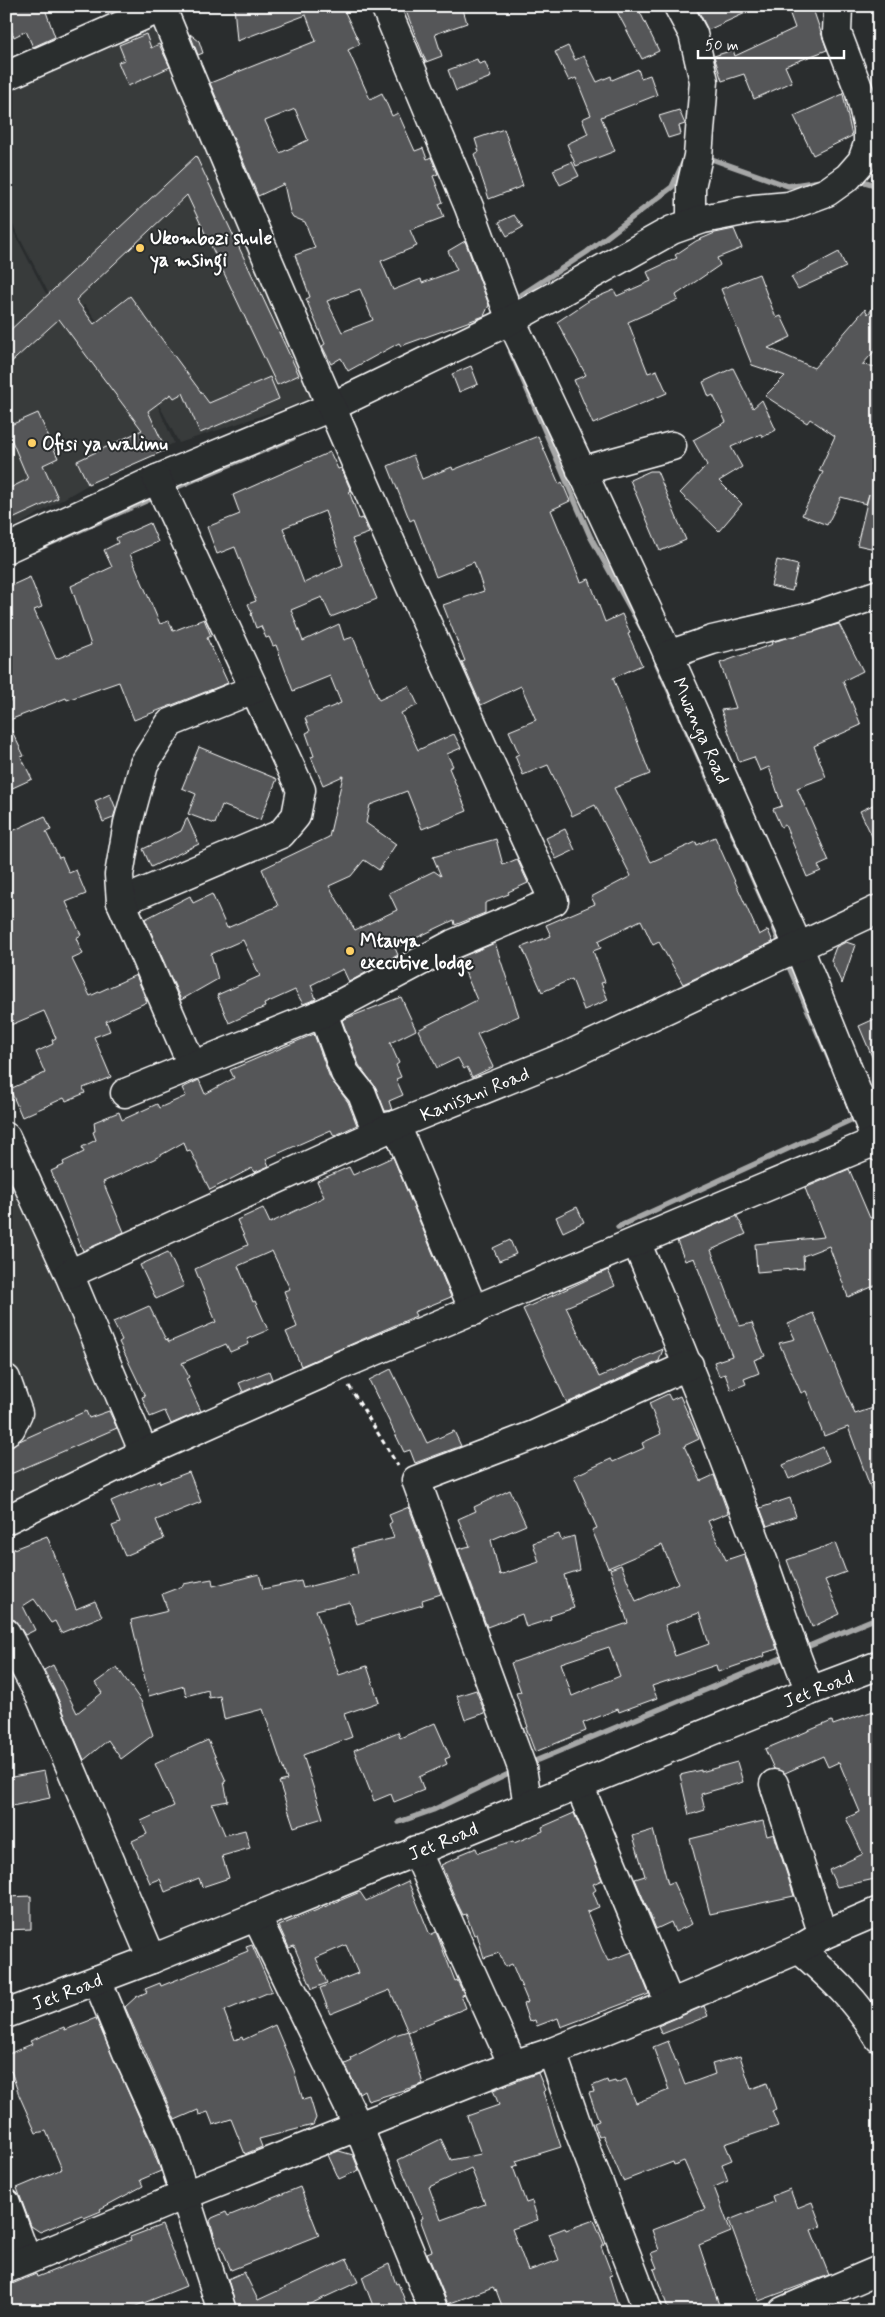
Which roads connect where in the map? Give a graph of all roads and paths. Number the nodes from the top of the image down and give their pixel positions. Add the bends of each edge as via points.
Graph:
1 (384, 6) edge
2 (678, 6) edge
3 (838, 6) edge
4 (161, 7) edge
5 (6, 76) edge
6 (691, 223) junction
7 (510, 320) junction
8 (331, 407) junction
9 (672, 446) dead end
10 (581, 471) junction
11 (157, 479) junction
12 (6, 549) edge
13 (879, 594) edge
14 (668, 655) junction
15 (254, 689) junction
16 (121, 902) junction
17 (879, 909) edge
18 (799, 948) junction
19 (324, 1013) junction
20 (192, 1065) junction
21 (125, 1092) dead end
22 (396, 1125) junction
23 (6, 1137) edge
24 (878, 1144) edge
25 (636, 1242) junction
26 (69, 1274) junction
27 (474, 1311) junction
28 (689, 1365) junction
29 (338, 1367) junction
30 (6, 1379) edge
31 (6, 1432) edge
32 (144, 1453) junction
33 (416, 1480) junction
34 (6, 1520) edge
35 (6, 1633) edge
36 (879, 1665) edge
37 (810, 1691) junction
38 (774, 1784) dead end
39 (579, 1785) junction
40 (528, 1806) junction
41 (416, 1850) junction
42 (879, 1911) edge
43 (256, 1916) junction
44 (824, 1935) junction
45 (799, 1949) junction
46 (152, 1959) junction
47 (97, 1980) junction
48 (670, 2004) junction
49 (6, 2014) edge
50 (879, 2038) edge
51 (552, 2052) junction
52 (513, 2065) junction
53 (358, 2126) junction
54 (185, 2195) junction
55 (6, 2203) edge
56 (17, 2264) edge
57 (879, 2270) edge
58 (222, 2311) edge
59 (434, 2311) edge
60 (648, 2311) edge
61 (783, 2311) edge

1 - 7 street, Mwanga Road via 465,198
2 - 6 street via 693,34 704,81 698,156 691,187
3 - 6 street via 837,33 860,93 868,128 868,144 862,161 848,177 827,192 788,206 754,209
4 - 5 street
4 - 8 street
6 - 7 street via 625,255
7 - 8 street
7 - 10 street, Mwanga Road
8 - 11 street
8 - 19 street via 455,691 554,901 452,944
9 - 10 street
10 - 14 street, Mwanga Road
11 - 12 street
11 - 15 street
13 - 14 street via 811,617 712,640
14 - 18 street, Mwanga Road
15 - 16 street via 170,724 144,764 123,849 119,876
15 - 16 street via 301,790 296,816 281,834
16 - 20 street
17 - 18 street, Kanisani Road
18 - 22 street, Kanisani Road via 569,1055
18 - 24 street, Mwanga Road
19 - 20 street
19 - 22 street via 345,1073 362,1094 374,1125 378,1129
20 - 21 street
22 - 26 street, Kanisani Road
22 - 27 street
23 - 26 street
24 - 25 street
25 - 27 street
25 - 28 street
26 - 32 street
27 - 29 street
28 - 33 street via 534,1435
28 - 37 street
29 - 32 street
29 - 33 path via 400,1469
30 - 31 street via 18,1413
32 - 34 street
33 - 40 street via 522,1768
35 - 46 street via 41,1698
36 - 37 street, Jet Road
37 - 39 street, Jet Road
38 - 44 street
39 - 40 street, Jet Road
39 - 48 street
40 - 41 street, Jet Road
41 - 43 street, Jet Road
41 - 52 street
42 - 44 street
43 - 46 street, Jet Road
43 - 53 street
44 - 45 street
45 - 48 street
45 - 50 street via 846,1992
46 - 47 street, Jet Road
47 - 49 street, Jet Road
47 - 54 street via 168,2143
48 - 51 street
51 - 52 street
51 - 60 street
52 - 53 street
53 - 54 street
53 - 59 street
54 - 56 street
54 - 58 street
55 - 56 street
57 - 61 street

